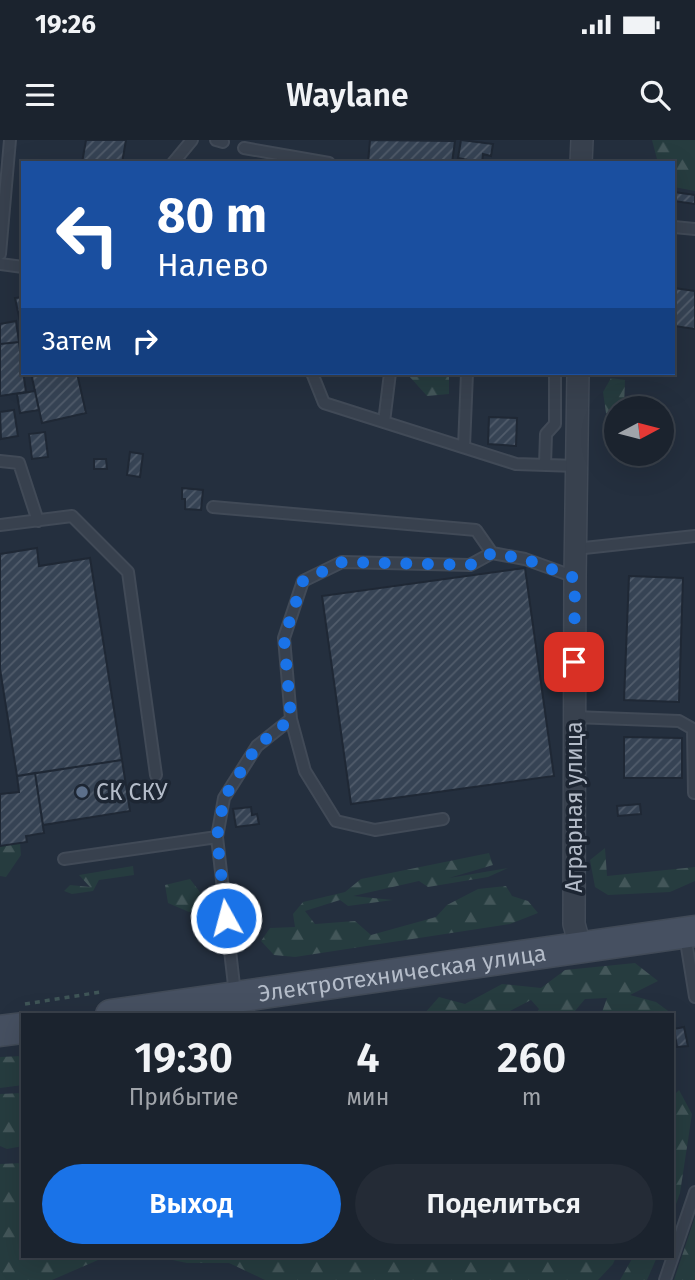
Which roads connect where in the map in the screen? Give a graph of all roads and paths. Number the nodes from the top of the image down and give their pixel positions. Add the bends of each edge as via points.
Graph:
1 (10, 140) edge
2 (192, 140) edge
3 (582, 140) edge
4 (244, 148) dead end
5 (175, 161) edge
6 (318, 161) edge
7 (581, 161) edge
8 (675, 227) edge
9 (695, 229) edge
10 (0, 254) edge
11 (0, 264) edge
12 (21, 267) edge
13 (313, 375) edge
14 (390, 375) edge
15 (467, 375) edge
16 (555, 375) edge
17 (578, 375) edge
18 (384, 422) junction
19 (464, 447) junction
20 (0, 461) edge
21 (545, 465) junction
22 (577, 466) junction
23 (213, 507) dead end
24 (38, 521) junction
25 (0, 525) edge
26 (695, 536) edge
27 (575, 549) junction
28 (492, 553) junction
29 (575, 578) junction
30 (574, 717) junction
31 (291, 719) junction
32 (156, 775) dead end
33 (694, 793) edge
34 (443, 819) dead end
35 (217, 837) junction
36 (64, 859) dead end
37 (690, 931) edge
38 (580, 946) junction
39 (236, 996) junction
40 (695, 997) edge
41 (124, 1013) edge
42 (21, 1028) edge
43 (0, 1031) edge
44 (695, 1192) edge
45 (674, 1254) edge
46 (672, 1258) edge
47 (665, 1280) edge

1 - 10 lane
2 - 5 lane
3 - 7 street
4 - 6 lane
8 - 9 lane
11 - 12 lane
13 - 18 lane via 324,403
14 - 18 lane
15 - 19 lane
16 - 21 lane via 555,424 546,434
17 - 22 street, Аграрная улица
18 - 19 lane
19 - 21 lane via 516,464
20 - 24 lane via 19,463
21 - 22 lane
22 - 27 street, Аграрная улица
23 - 28 lane via 476,530
24 - 25 lane
24 - 32 lane via 72,516 128,572
26 - 27 lane
27 - 29 street, Аграрная улица
28 - 29 lane via 525,559
28 - 31 lane via 470,565 342,562 303,581 284,638
29 - 30 street, Аграрная улица
30 - 33 lane via 679,721 693,729
30 - 38 street, Аграрная улица via 574,924
31 - 34 lane via 305,771 336,821 375,830
31 - 35 lane via 257,746 230,788
35 - 36 lane
35 - 39 lane
37 - 38 main road, Электротехническая улица
37 - 40 lane
38 - 39 main road, Электротехническая улица
39 - 41 main road, Электротехническая улица
42 - 43 main road
44 - 45 lane
46 - 47 lane

